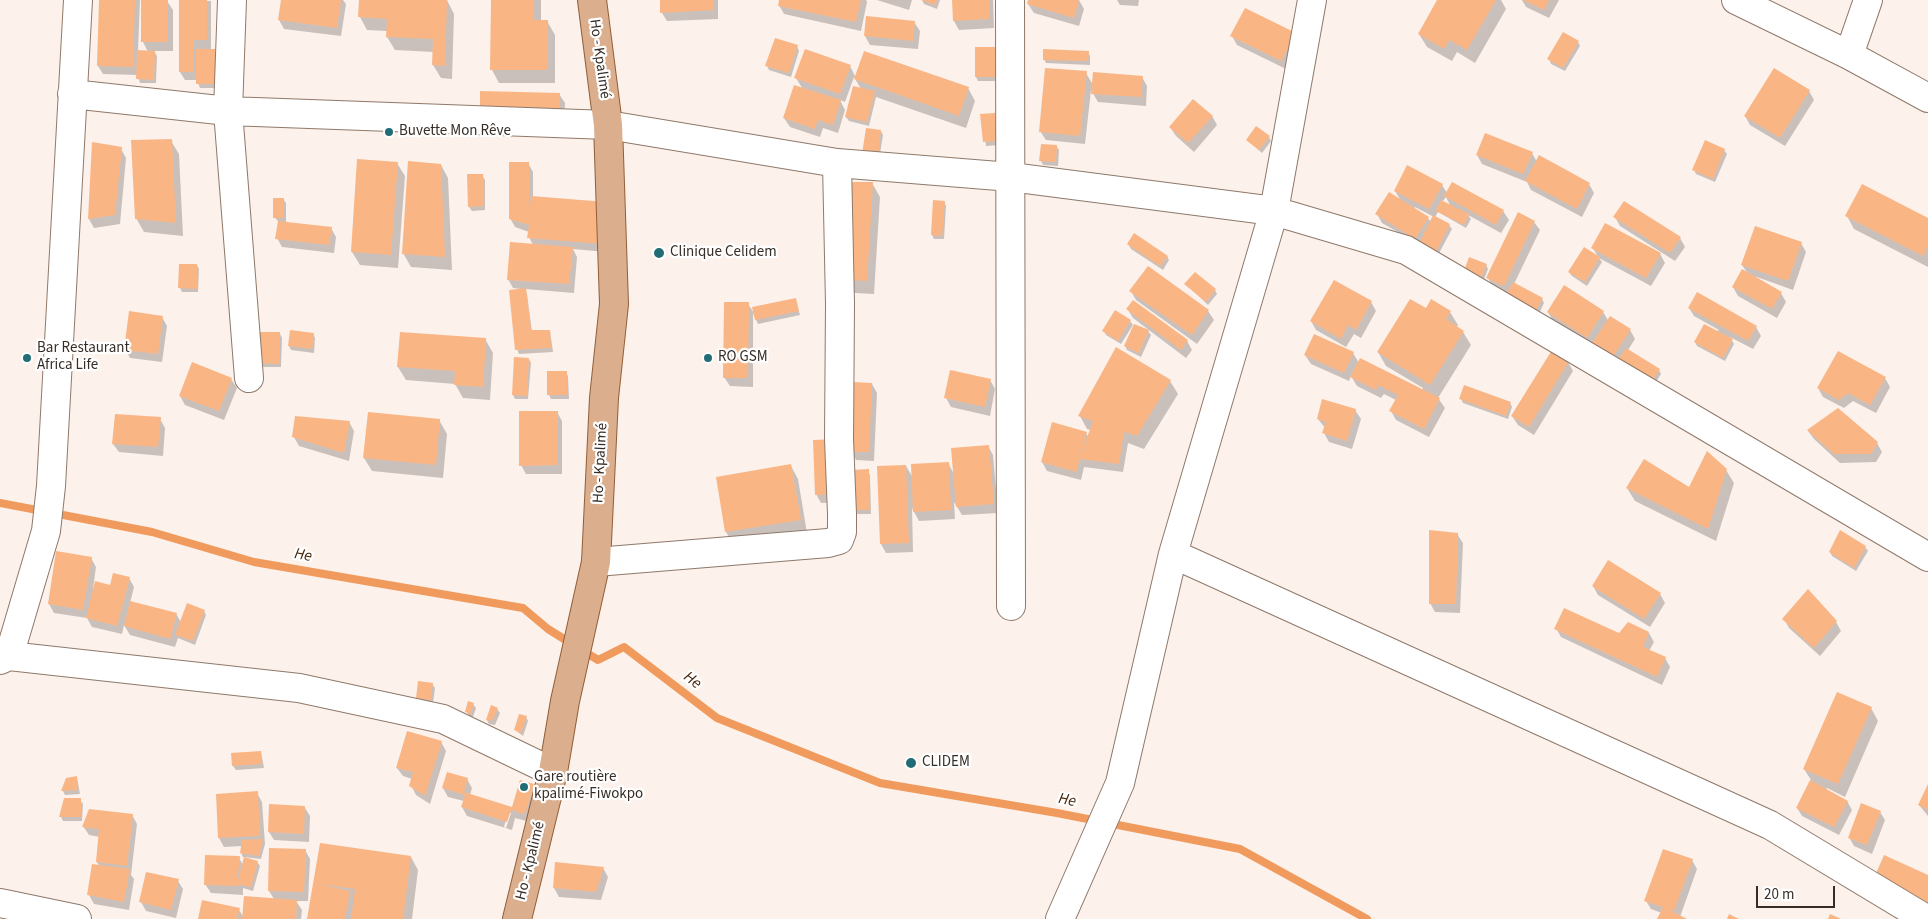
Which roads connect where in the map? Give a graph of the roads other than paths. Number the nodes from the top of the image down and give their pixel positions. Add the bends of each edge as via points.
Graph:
1 (78, 0) edge
2 (232, 0) edge
3 (592, 0) edge
4 (1010, 0) edge
5 (1312, 0) edge
6 (1736, 0) edge
7 (1868, 0) edge
8 (1849, 55) junction
9 (72, 94) junction
10 (1928, 98) edge
11 (228, 111) junction
12 (608, 124) junction
13 (837, 163) junction
14 (1011, 177) junction
15 (1274, 211) junction
16 (249, 378) dead end
17 (1173, 554) junction
18 (1928, 557) edge
19 (596, 562) junction
20 (1011, 606) dead end
21 (5, 658) edge
22 (553, 772) junction
23 (0, 902) edge
24 (76, 919) edge
25 (517, 919) edge
26 (1060, 919) edge
27 (1926, 919) edge

1 - 9 street
2 - 11 street
3 - 12 main road, Ho - Kpalimé
4 - 14 street
5 - 15 street
6 - 8 street
7 - 8 street
8 - 10 street
9 - 11 street
9 - 21 street via 46,531
11 - 12 street
11 - 16 street
12 - 13 street
12 - 19 main road, Ho - Kpalimé via 614,304 604,398
13 - 14 street
13 - 19 street via 842,514 839,540
14 - 15 street
14 - 20 street
15 - 17 street
15 - 18 street via 1406,250
17 - 26 street via 1120,783
17 - 27 street via 1770,825
19 - 22 main road, Ho - Kpalimé
21 - 22 street via 299,688 443,719
22 - 25 main road, Ho - Kpalimé
23 - 24 street

